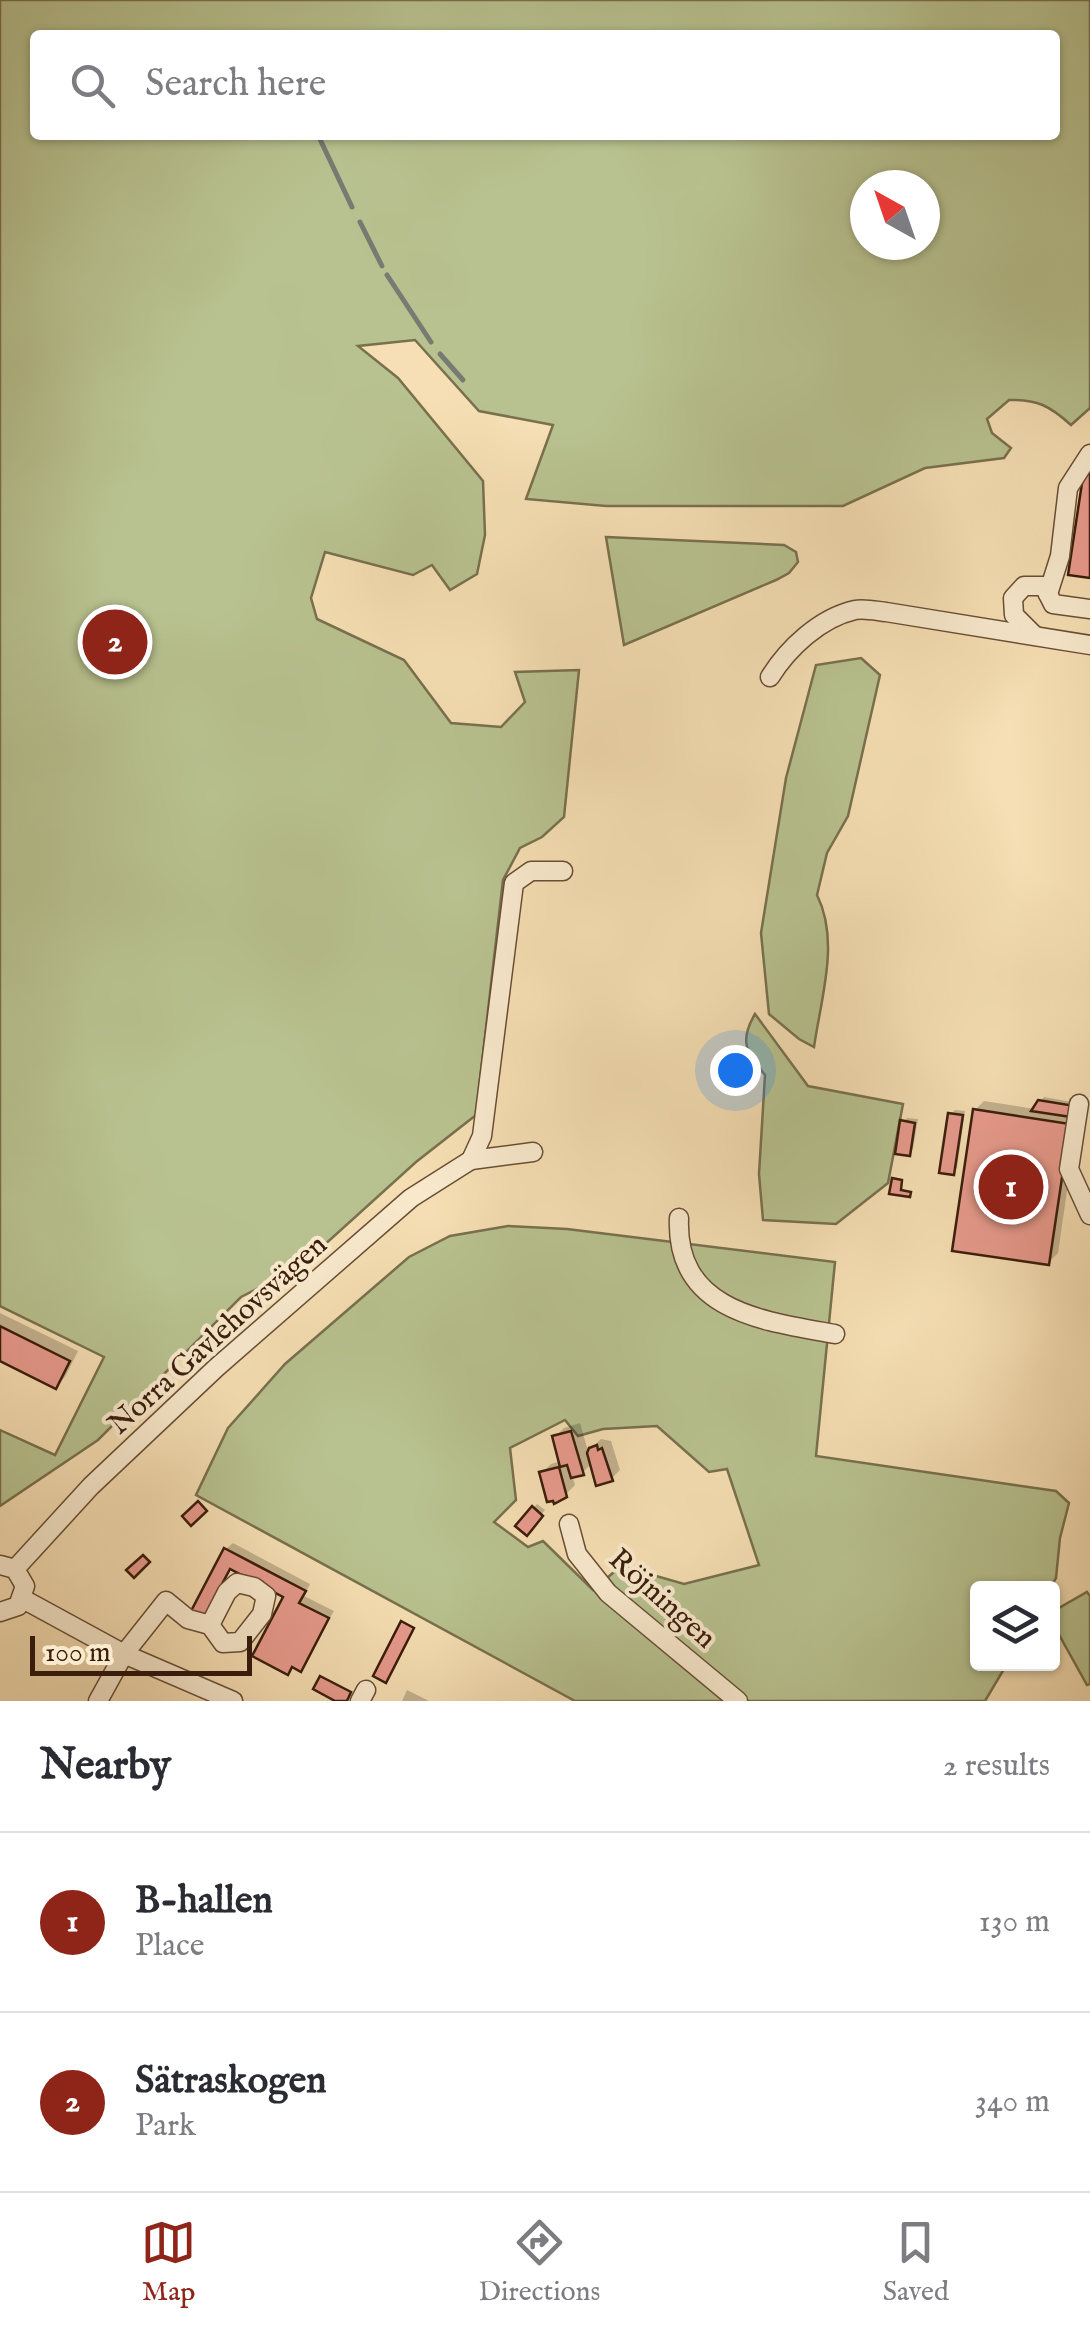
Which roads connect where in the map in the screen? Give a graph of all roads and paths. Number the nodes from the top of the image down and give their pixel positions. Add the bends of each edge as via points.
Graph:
1 (1090, 454) edge
2 (1051, 599) junction
3 (1090, 609) edge
4 (1034, 635) junction
5 (1082, 643) edge
6 (770, 678) dead end
7 (564, 871) dead end
8 (1079, 1104) dead end
9 (533, 1152) dead end
10 (471, 1160) junction
11 (1090, 1216) edge
12 (679, 1218) dead end
13 (834, 1334) dead end
14 (569, 1524) dead end
15 (8, 1567) edge
16 (22, 1599) junction
17 (0, 1612) edge
18 (210, 1625) dead end
19 (124, 1654) junction
20 (98, 1701) edge
21 (233, 1701) edge
22 (738, 1701) edge

1 - 2 street via 1068,488
2 - 3 street
2 - 4 street via 1044,586 1024,586 1014,598 1014,615
2 - 5 street
4 - 5 street
4 - 6 street via 855,610 809,632
7 - 10 street via 532,870 514,883 482,1136
8 - 11 street via 1069,1169
9 - 10 street, Norra Gavlehovsvägen
10 - 15 street, Norra Gavlehovsvägen via 411,1198 216,1368
12 - 13 street via 682,1250 704,1292 725,1307
14 - 22 street, Röjningen via 577,1554 608,1592
15 - 16 street via 24,1580
16 - 17 street
16 - 19 street
18 - 19 street via 188,1619 166,1601
19 - 20 street
19 - 21 street

